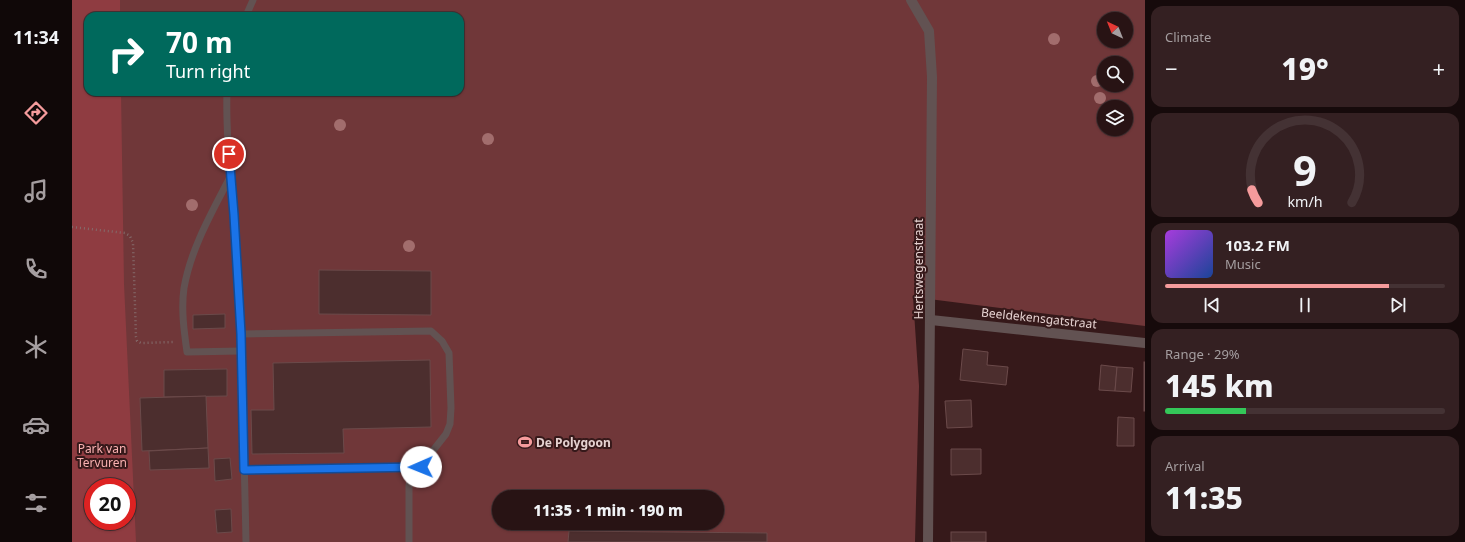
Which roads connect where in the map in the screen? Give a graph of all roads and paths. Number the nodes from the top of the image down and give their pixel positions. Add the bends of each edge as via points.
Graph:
1 (253, 0) edge
2 (911, 0) edge
3 (248, 12) edge
4 (227, 96) edge
5 (230, 176) junction
6 (72, 226) edge
7 (931, 320) junction
8 (241, 334) junction
9 (185, 342) junction
10 (1145, 343) edge
11 (241, 351) junction
12 (421, 467) junction
13 (244, 470) junction
14 (246, 542) edge
15 (409, 542) edge
16 (928, 542) edge

1 - 3 lane
2 - 7 street, Hertswegenstraat via 929,31 932,77
4 - 5 lane
5 - 8 lane
5 - 9 lane via 194,250 184,288
6 - 9 path via 125,233 130,236 133,243 137,341
7 - 10 street, Beeldekensgatstraat
7 - 16 street, Hertswegenstraat
8 - 11 lane
8 - 12 lane via 431,331 442,341 449,353 450,424 446,434
9 - 11 lane via 186,352
11 - 13 lane
12 - 13 lane
12 - 15 lane via 409,485
13 - 14 lane

